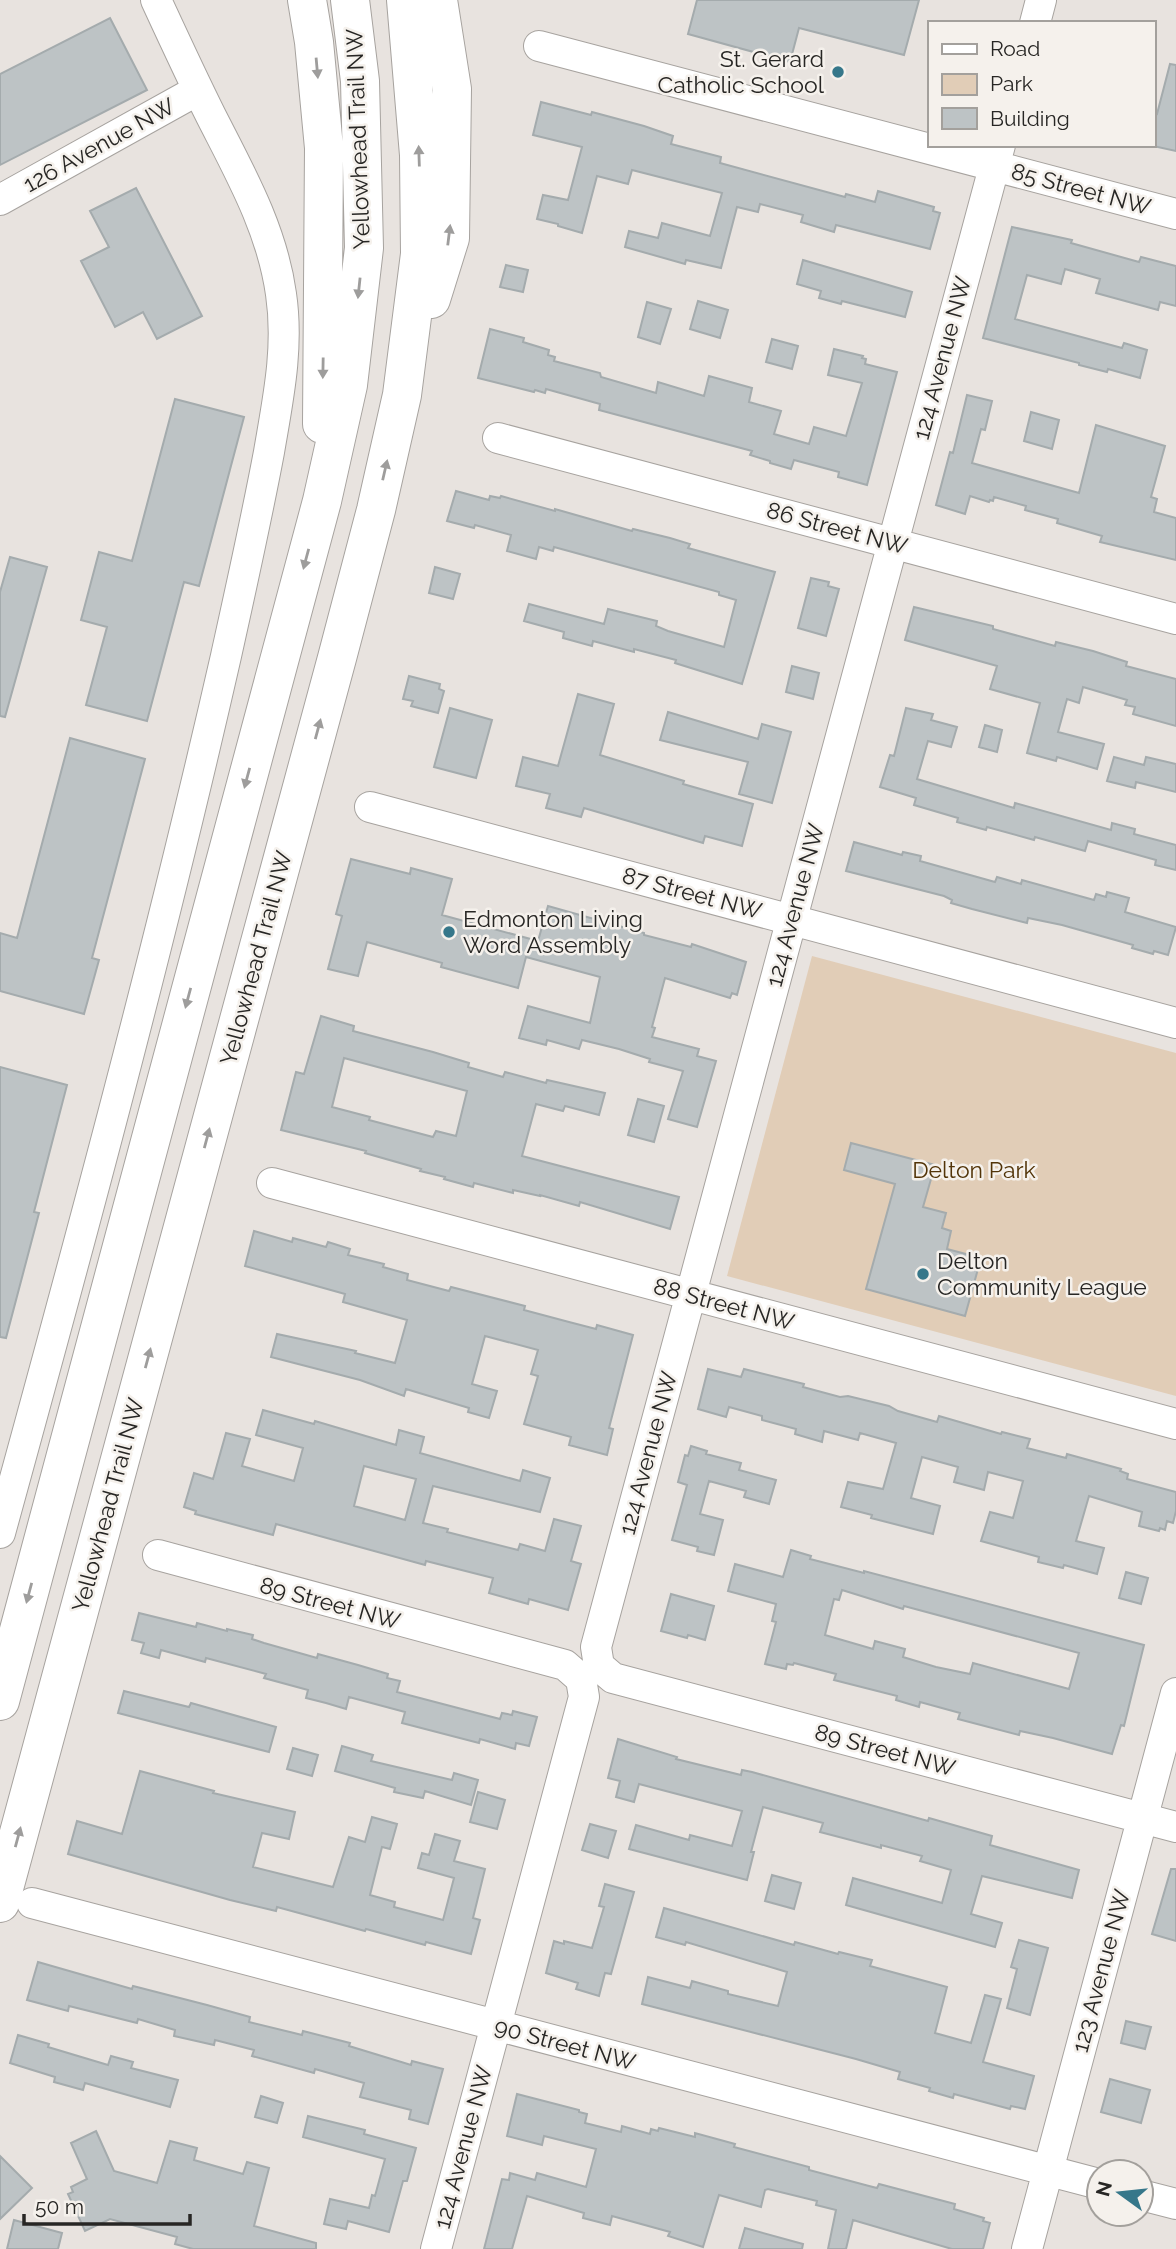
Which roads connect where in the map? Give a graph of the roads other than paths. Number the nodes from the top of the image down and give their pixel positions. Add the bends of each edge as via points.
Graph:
1 (156, 0) edge
2 (307, 0) edge
3 (350, 0) edge
4 (405, 0) edge
5 (438, 0) edge
6 (1041, 0) edge
7 (1036, 21) edge
8 (539, 46) dead end
9 (198, 90) junction
10 (928, 139) edge
11 (960, 147) edge
12 (997, 156) edge
13 (0, 200) edge
14 (1176, 214) edge
15 (402, 395) junction
16 (498, 438) dead end
17 (321, 501) junction
18 (893, 543) junction
19 (1176, 619) edge
20 (370, 807) dead end
21 (791, 919) junction
22 (1176, 1023) edge
23 (272, 1183) dead end
24 (690, 1296) junction
25 (1176, 1423) edge
26 (2, 1521) edge
27 (158, 1555) dead end
28 (590, 1672) junction
29 (1176, 1693) edge
30 (0, 1701) edge
31 (1143, 1818) junction
32 (1176, 1827) edge
33 (16, 1903) edge
34 (495, 2026) junction
35 (1048, 2170) junction
36 (1085, 2180) edge
37 (1155, 2199) edge
38 (1176, 2204) edge
39 (436, 2249) edge
40 (1027, 2249) edge

1 - 9 street
2 -> 17 highway via 324,148
3 -> 17 highway, Yellowhead Trail NW via 360,81 364,248 348,385
15 -> 4 highway, Yellowhead Trail NW via 420,254 419,155
15 -> 5 highway via 450,238 452,89
6 - 7 street
8 - 10 street, 85 Street NW
9 - 13 street, 126 Avenue NW
9 - 26 street via 273,250 286,340 281,386 255,527 183,841
11 - 12 street, 85 Street NW
12 - 14 street, 85 Street NW
12 - 18 street, 124 Avenue NW
33 -> 15 highway, Yellowhead Trail NW
16 - 18 street, 86 Street NW
17 -> 30 highway, Yellowhead Trail NW
18 - 19 street, 86 Street NW
18 - 21 street, 124 Avenue NW
20 - 21 street, 87 Street NW
21 - 22 street, 87 Street NW
21 - 24 street, 124 Avenue NW
23 - 24 street, 88 Street NW
24 - 25 street, 88 Street NW
24 - 28 street, 124 Avenue NW
27 - 28 street, 89 Street NW
28 - 31 street, 89 Street NW
28 - 34 street, 124 Avenue NW
29 - 31 street, 123 Avenue NW
31 - 32 street, 89 Street NW
31 - 35 street, 123 Avenue NW
33 - 34 street, 90 Street NW
34 - 35 street, 90 Street NW
34 - 39 street, 124 Avenue NW
35 - 36 street, 90 Street NW
35 - 40 street, 123 Avenue NW
37 - 38 street

